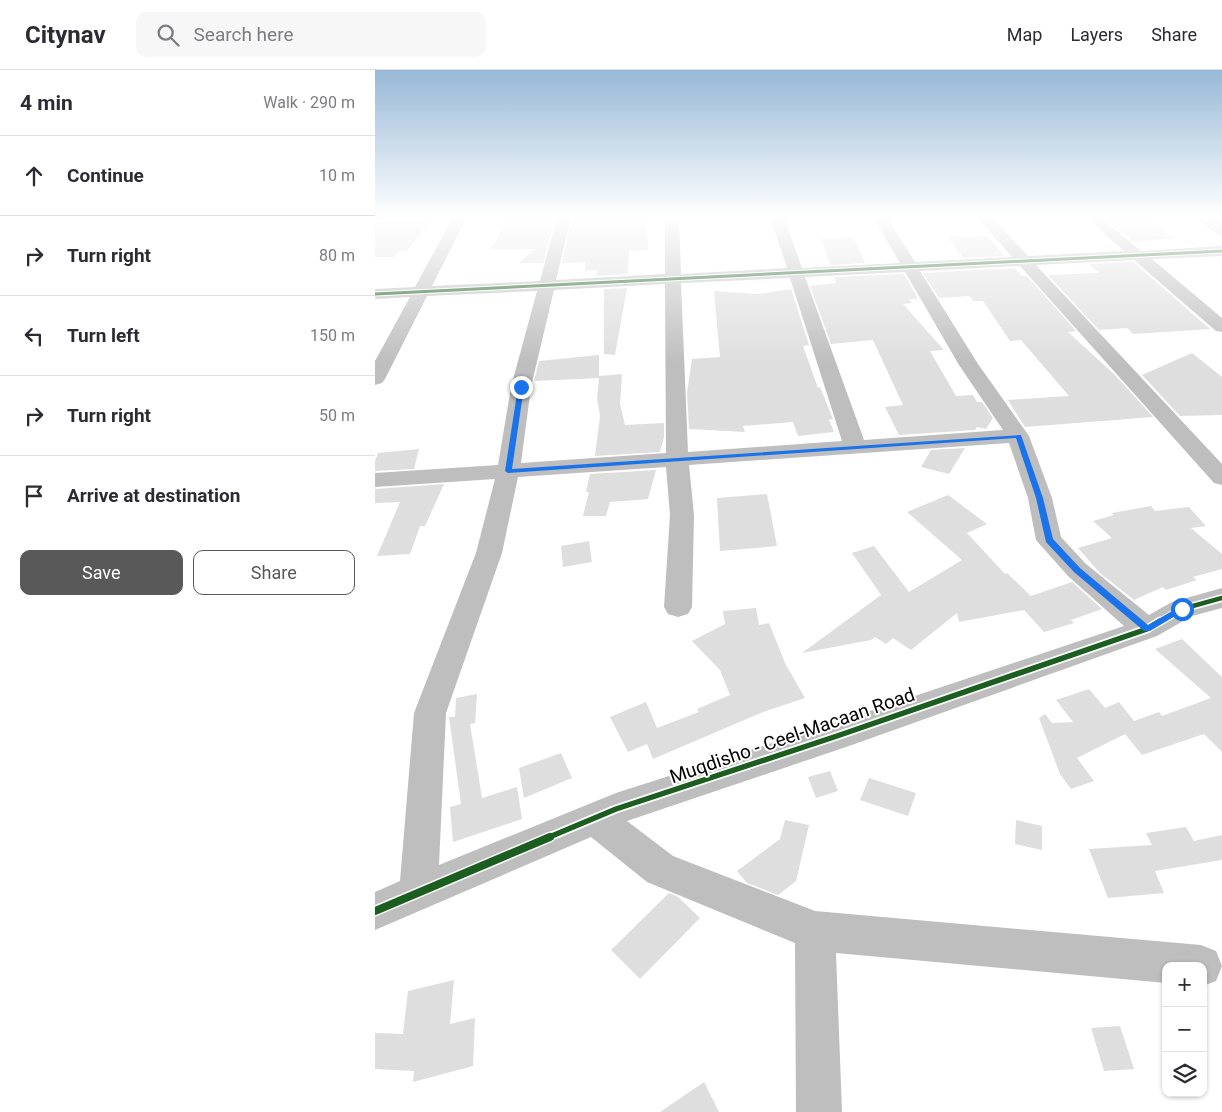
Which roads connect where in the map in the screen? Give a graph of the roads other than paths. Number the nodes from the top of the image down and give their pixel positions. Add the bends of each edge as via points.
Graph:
1 (435, 266) edge
2 (551, 266) edge
3 (673, 266) edge
4 (792, 266) edge
5 (956, 266) edge
6 (1028, 266) edge
7 (1150, 266) edge
8 (911, 268) junction
9 (794, 274) junction
10 (673, 280) junction
11 (546, 286) junction
12 (421, 292) junction
13 (375, 294) edge
14 (1222, 327) edge
15 (375, 379) edge
16 (1018, 436) junction
17 (855, 448) junction
18 (677, 460) junction
19 (508, 471) junction
20 (1222, 478) edge
21 (375, 480) edge
22 (1222, 598) edge
23 (678, 607) dead end
24 (1147, 629) junction
25 (595, 818) junction
26 (418, 893) junction
27 (375, 911) edge
28 (815, 930) junction
29 (1162, 962) edge
30 (1207, 966) edge
31 (1222, 968) edge
32 (819, 1112) edge

1 - 12 street
2 - 11 street
3 - 10 street
4 - 9 street
5 - 8 street
6 - 20 street
7 - 14 street
8 - 9 street
8 - 16 street via 969,366
9 - 10 street
9 - 17 street
10 - 11 street
10 - 18 street
11 - 12 street
11 - 19 street via 521,387
12 - 13 street
12 - 15 street
16 - 17 street
16 - 24 street via 1040,498 1049,540 1077,570
17 - 18 street
18 - 19 street
18 - 23 street via 682,515
19 - 21 street
19 - 26 street via 489,553 430,714
22 - 24 street, Muqdisho - Ceel-Macaan Road via 1182,609
24 - 25 street, Muqdisho - Ceel-Macaan Road
25 - 26 street, Muqdisho - Ceel-Macaan Road
25 - 28 street via 660,869
26 - 27 street, Muqdisho - Ceel-Macaan Road
28 - 29 street
28 - 32 street
30 - 31 street

